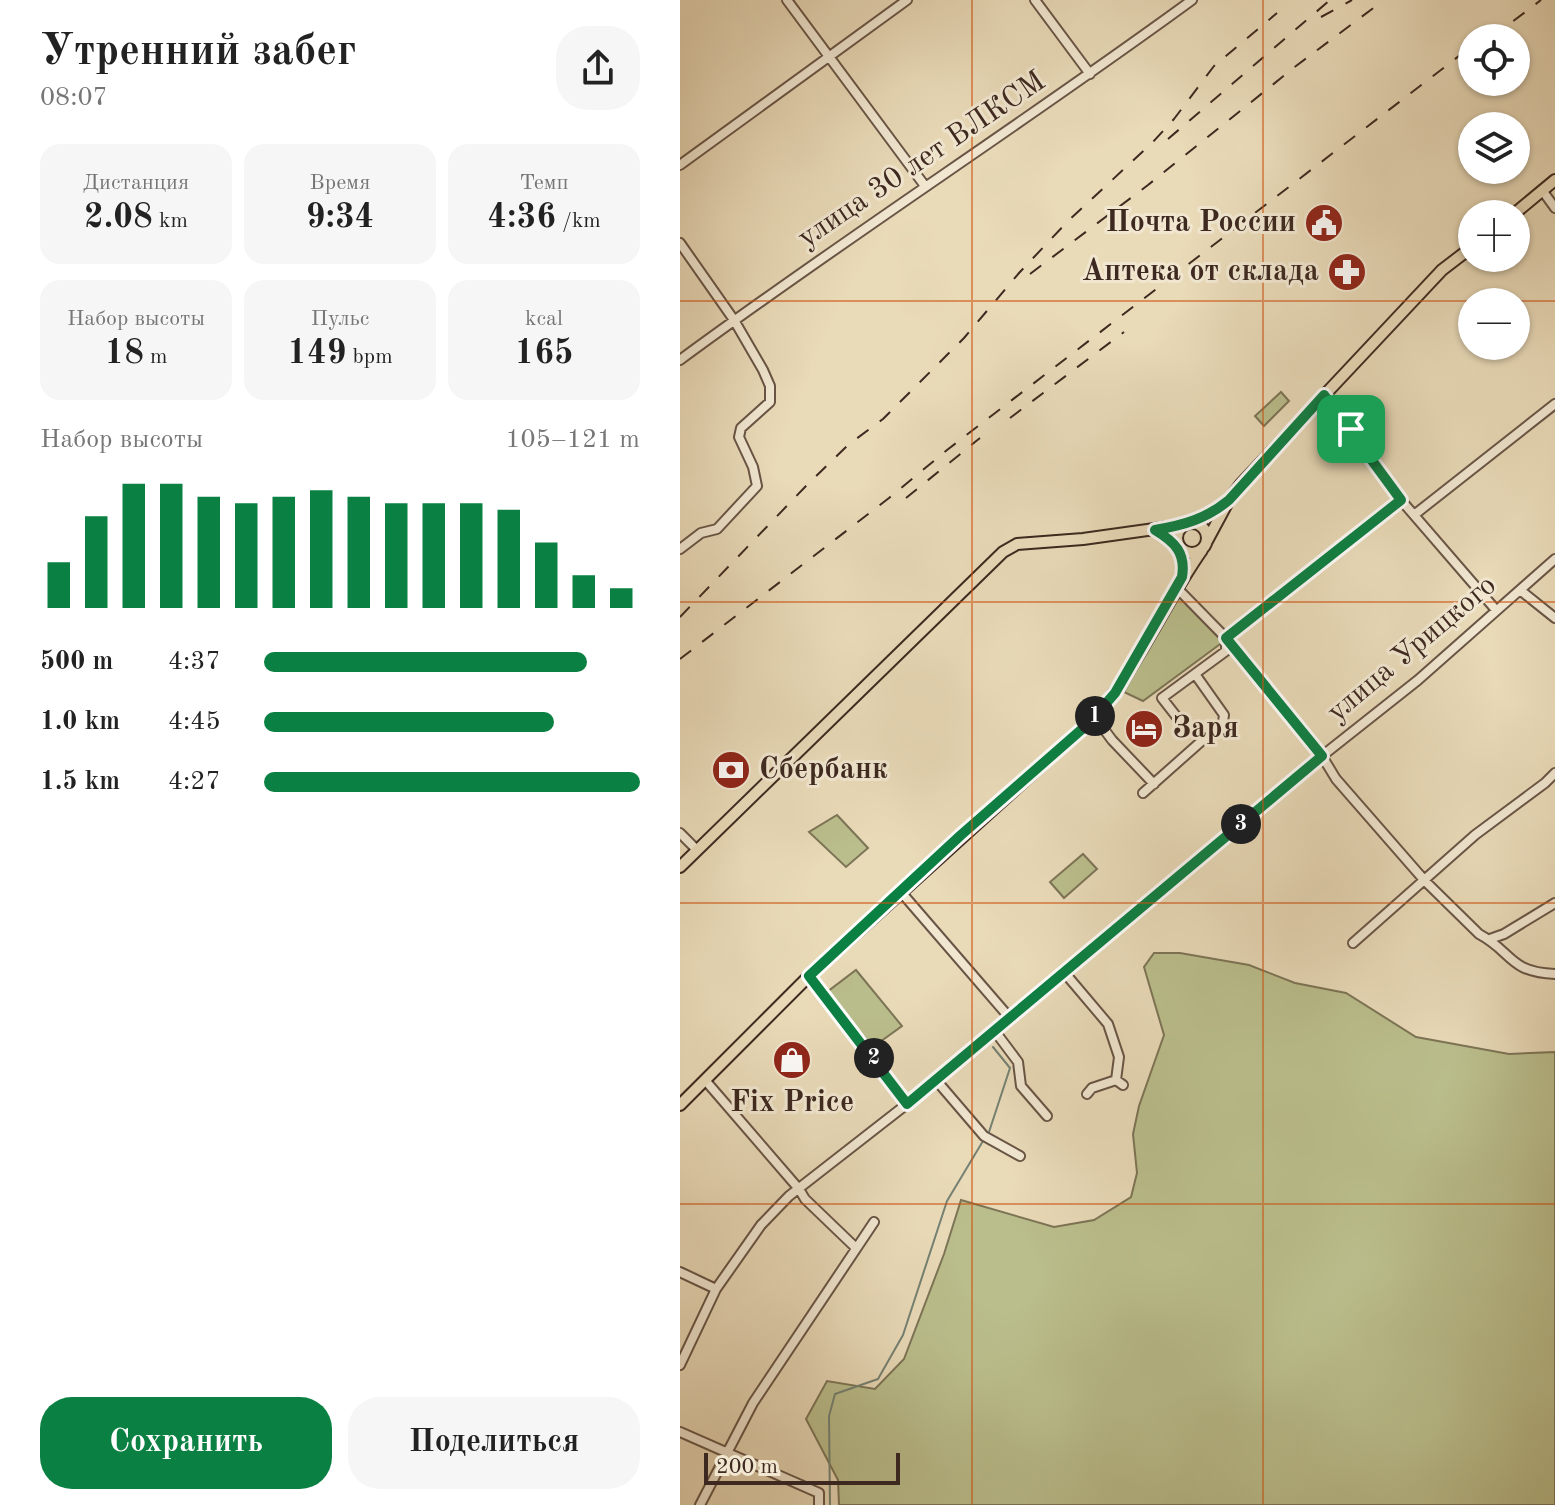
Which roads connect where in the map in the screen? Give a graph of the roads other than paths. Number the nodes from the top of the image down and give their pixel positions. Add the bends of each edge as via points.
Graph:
1 (787, 0) edge
2 (907, 0) edge
3 (1035, 0) edge
4 (1192, 0) edge
5 (831, 56) junction
6 (1090, 74) junction
7 (680, 165) edge
8 (1555, 180) edge
9 (925, 186) junction
10 (1542, 190) junction
11 (1530, 200) edge
12 (1555, 208) edge
13 (680, 243) edge
14 (689, 255) junction
15 (1458, 258) edge
16 (680, 262) edge
17 (734, 320) junction
18 (680, 360) edge
19 (1324, 395) junction
20 (1555, 404) edge
21 (1229, 500) junction
22 (1401, 500) junction
23 (1414, 515) junction
24 (1188, 524) junction
25 (1155, 530) junction
26 (1204, 546) junction
27 (1179, 547) junction
28 (680, 549) edge
29 (1555, 559) edge
30 (1176, 587) junction
31 (1520, 590) junction
32 (1496, 610) junction
33 (1555, 618) edge
34 (1226, 638) junction
35 (1195, 674) junction
36 (1095, 717) junction
37 (1187, 730) dead end
38 (1322, 756) junction
39 (1555, 773) edge
40 (1154, 784) junction
41 (1143, 793) dead end
42 (680, 833) edge
43 (697, 850) junction
44 (680, 867) edge
45 (1425, 881) junction
46 (901, 892) junction
47 (1555, 903) edge
48 (1490, 939) junction
49 (1353, 943) dead end
50 (1064, 972) junction
51 (1555, 974) edge
52 (809, 976) junction
53 (1009, 1017) junction
54 (994, 1030) junction
55 (705, 1080) junction
56 (936, 1080) junction
57 (1087, 1094) dead end
58 (907, 1104) junction
59 (680, 1105) edge
60 (1047, 1116) dead end
61 (1020, 1156) dead end
62 (799, 1189) junction
63 (874, 1222) dead end
64 (856, 1248) junction
65 (680, 1272) edge
66 (716, 1289) junction
67 (680, 1365) edge
68 (680, 1432) edge
69 (726, 1451) junction
70 (700, 1505) edge
71 (819, 1505) edge

1 - 5 street
2 - 5 street
3 - 6 street
4 - 6 street, улица 30 лет ВЛКСМ
5 - 7 street
5 - 9 street
6 - 9 street, улица 30 лет ВЛКСМ
8 - 10 main road
9 - 17 street, улица 30 лет ВЛКСМ
10 - 11 main road
10 - 12 street
13 - 14 street
14 - 16 street
14 - 17 street
15 - 19 main road
17 - 18 street, улица 30 лет ВЛКСМ
17 - 28 street via 770,386 770,402 741,428 739,437 757,486 717,529 701,533
19 - 21 main road
19 - 22 street
20 - 23 street
21 - 24 main road
21 - 26 main road
22 - 23 street
22 - 34 street
23 - 32 street
24 - 25 main road
24 - 26 main road via 1202,527
24 - 27 main road via 1177,533
25 - 27 main road
25 - 43 main road via 1017,544 1003,552
26 - 27 main road via 1187,553
26 - 30 main road
27 - 30 main road via 1183,568
29 - 31 street, улица Урицкого
30 - 34 street
30 - 36 main road via 1115,693
31 - 32 street, улица Урицкого
31 - 33 street
32 - 38 street, улица Урицкого
34 - 35 street via 1226,651
34 - 38 street
35 - 37 street via 1162,698
35 - 40 street via 1224,715 1223,722
36 - 40 street
36 - 46 main road
38 - 45 street
38 - 50 street, улица Урицкого
39 - 45 street
40 - 41 street
42 - 43 street
43 - 44 main road
45 - 48 street
45 - 49 street
46 - 52 main road
46 - 53 street
47 - 48 street
48 - 51 street via 1526,971
50 - 53 street, улица Урицкого
50 - 57 street via 1108,1024 1119,1057 1120,1083 1092,1088
52 - 55 main road
52 - 58 street
53 - 54 street, улица Урицкого
54 - 56 street, улица Урицкого
54 - 60 street via 1018,1062 1021,1086
55 - 59 main road
55 - 62 street
56 - 58 street, улица Урицкого
56 - 61 street via 984,1136
58 - 62 street, улица Урицкого
62 - 64 street
62 - 66 street, улица Урицкого via 761,1225
63 - 64 street
64 - 69 street
65 - 66 street
66 - 67 street, улица Урицкого
68 - 69 street
69 - 70 street
69 - 71 street via 819,1493

